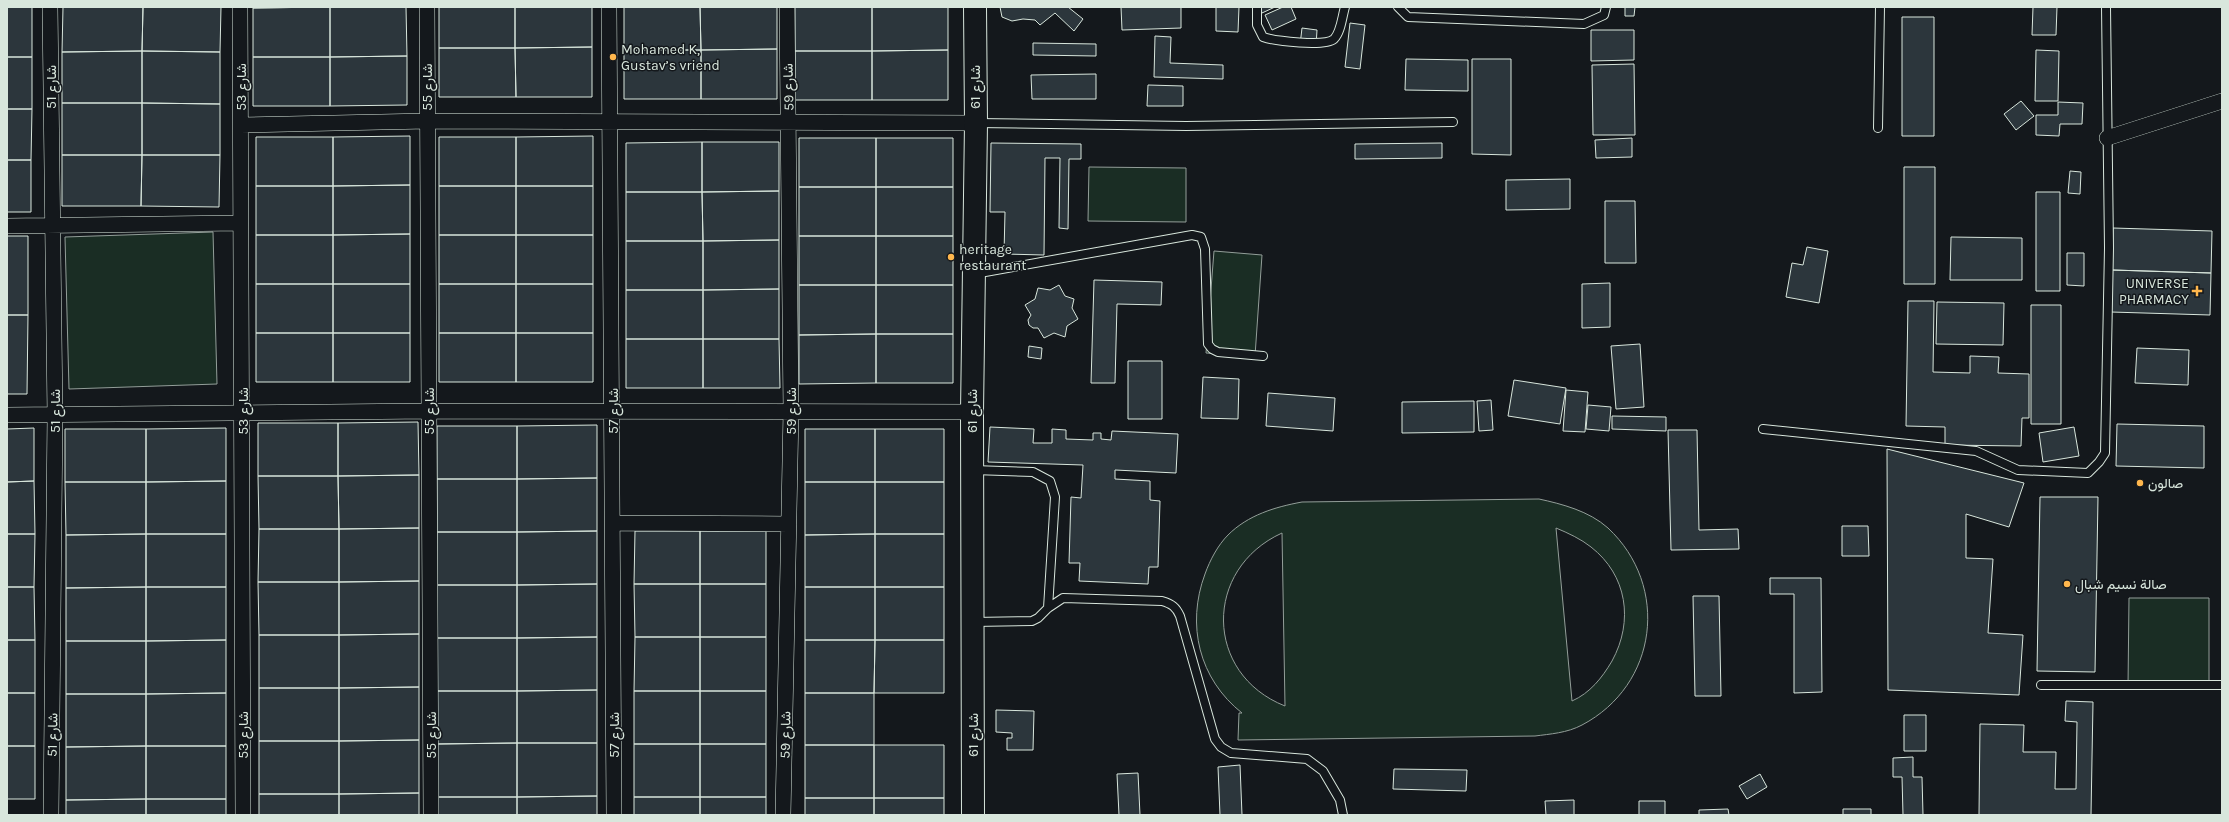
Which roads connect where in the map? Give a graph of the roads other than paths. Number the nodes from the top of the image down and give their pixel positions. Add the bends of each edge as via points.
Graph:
1 (50, 7) edge
2 (240, 7) edge
3 (427, 7) edge
4 (609, 7) edge
5 (787, 7) edge
6 (974, 7) edge
7 (1256, 7) edge
8 (1345, 7) edge
9 (1398, 7) edge
10 (1606, 7) edge
11 (1880, 7) edge
12 (2106, 7) edge
13 (2222, 101) edge
14 (427, 121) junction
15 (611, 121) junction
16 (788, 122) junction
17 (1453, 122) dead end
18 (976, 123) junction
19 (241, 125) junction
20 (1878, 128) dead end
21 (2107, 138) junction
22 (240, 223) junction
23 (52, 225) junction
24 (7, 226) edge
25 (973, 274) junction
26 (1264, 356) dead end
27 (430, 411) junction
28 (791, 411) junction
29 (243, 412) junction
30 (613, 412) junction
31 (972, 412) junction
32 (7, 415) edge
33 (55, 415) junction
34 (1764, 429) dead end
35 (972, 470) junction
36 (614, 523) junction
37 (789, 524) junction
38 (1048, 608) junction
39 (972, 622) junction
40 (2041, 685) dead end
41 (2222, 685) edge
42 (51, 815) edge
43 (243, 815) edge
44 (431, 815) edge
45 (614, 815) edge
46 (783, 815) edge
47 (973, 815) edge
48 (1343, 815) edge

1 - 23 street, شارع 51
2 - 19 street, شارع 53
3 - 14 street, شارع 55
4 - 15 street, شارع 57
5 - 16 street, شارع 59
6 - 18 street, شارع 61
7 - 8 lane via 1257,25 1263,37 1274,41 1322,42 1332,41 1338,35
9 - 10 lane via 1408,17 1584,24 1604,15
11 - 20 lane
12 - 21 lane
13 - 21 street
14 - 15 street
14 - 19 street
14 - 27 street, شارع 55
15 - 16 street
15 - 30 street, شارع 57
16 - 18 street
16 - 28 street, شارع 59
17 - 18 lane via 1186,126
18 - 25 street, شارع 61
19 - 22 street, شارع 53
21 - 34 lane via 2109,248 2105,453 2088,473 2018,470 1976,451
22 - 23 street
22 - 29 street, شارع 53
23 - 24 street
23 - 33 street, شارع 51
25 - 26 lane via 1192,235 1201,237 1205,249 1208,344 1218,352
25 - 31 street, شارع 61
27 - 29 street
27 - 30 street
27 - 44 street, شارع 55
28 - 30 street
28 - 31 street
28 - 37 street, شارع 59
29 - 33 street
29 - 43 street, شارع 53
30 - 36 street, شارع 57
31 - 35 street, شارع 61
32 - 33 street
33 - 42 street, شارع 51
35 - 38 lane via 1033,472 1050,481 1055,496
35 - 39 street, شارع 61
36 - 37 street
36 - 45 street, شارع 57
37 - 46 street, شارع 59
38 - 39 lane via 1032,620
38 - 48 lane via 1063,598 1162,601 1176,607 1216,739 1221,747 1231,753 1242,755 1308,759 1323,770 1340,800
39 - 47 street, شارع 61
40 - 41 lane

